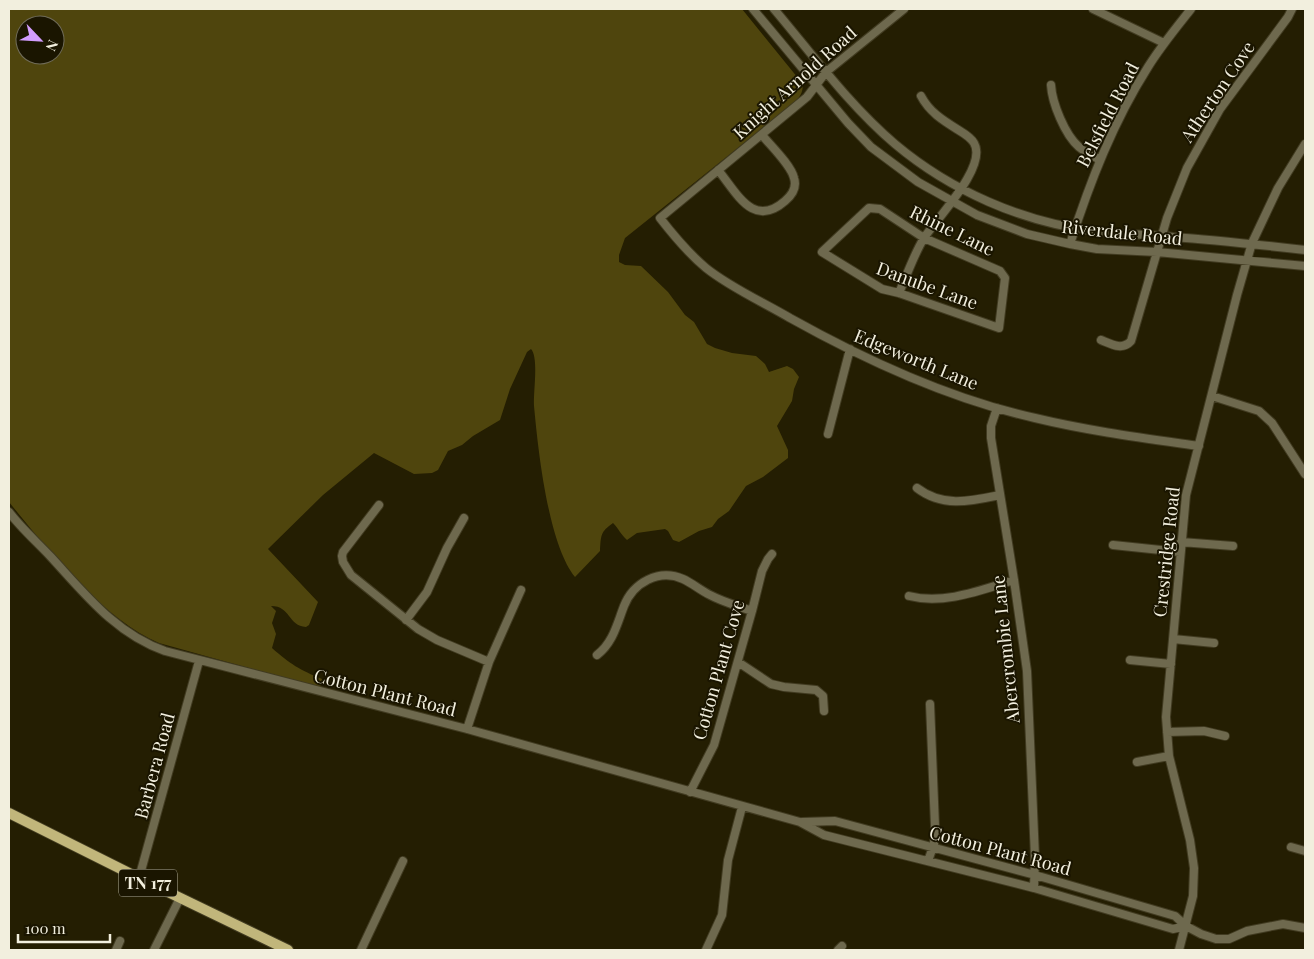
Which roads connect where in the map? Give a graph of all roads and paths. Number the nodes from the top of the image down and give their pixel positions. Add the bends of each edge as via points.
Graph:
1 (754, 9) edge
2 (774, 9) edge
3 (904, 9) edge
4 (1093, 9) edge
5 (1192, 9) edge
6 (1292, 9) edge
7 (1164, 43) junction
8 (826, 72) junction
9 (816, 84) junction
10 (1051, 85) dead end
11 (921, 96) dead end
12 (762, 135) junction
13 (1305, 144) edge
14 (1100, 160) junction
15 (718, 170) junction
16 (960, 188) junction
17 (951, 202) junction
18 (660, 218) joint
19 (1075, 228) junction
20 (1162, 236) junction
21 (924, 238) junction
22 (1252, 243) junction
23 (1070, 244) junction
24 (1305, 250) edge
25 (822, 252) joint
26 (1156, 252) junction
27 (1247, 261) junction
28 (1305, 266) edge
29 (898, 293) junction
30 (999, 328) joint
31 (1101, 340) dead end
32 (850, 350) junction
33 (1212, 396) junction
34 (997, 408) junction
35 (828, 434) dead end
36 (1198, 446) junction
37 (1305, 474) edge
38 (917, 488) dead end
39 (1000, 495) junction
40 (379, 505) dead end
41 (9, 512) edge
42 (464, 518) dead end
43 (1181, 542) junction
44 (1113, 545) dead end
45 (1234, 546) dead end
46 (1180, 552) junction
47 (772, 554) dead end
48 (1014, 580) junction
49 (520, 590) dead end
50 (909, 596) dead end
51 (752, 611) junction
52 (406, 620) junction
53 (1173, 639) junction
54 (1214, 643) dead end
55 (597, 655) dead end
56 (1130, 660) dead end
57 (199, 661) junction
58 (489, 662) junction
59 (738, 662) junction
60 (1171, 664) junction
61 (930, 704) dead end
62 (824, 711) dead end
63 (467, 729) junction
64 (1167, 732) junction
65 (1225, 736) dead end
66 (1169, 756) junction
67 (1137, 762) dead end
68 (690, 792) junction
69 (742, 807) junction
70 (9, 813) edge
71 (800, 822) junction
72 (1291, 847) dead end
73 (933, 848) junction
74 (1305, 851) edge
75 (403, 861) dead end
76 (928, 862) junction
77 (1035, 875) junction
78 (139, 878) junction
79 (1034, 888) junction
80 (180, 898) junction
81 (1186, 926) junction
82 (1305, 928) edge
83 (120, 941) dead end
84 (116, 950) edge
85 (154, 950) edge
86 (288, 950) edge
87 (361, 950) edge
88 (706, 950) edge
89 (1179, 950) edge

1 - 9 street, Riverdale Road
2 - 8 street, Riverdale Road
3 - 8 street, Knight Arnold Road
4 - 7 street
5 - 7 street, Belsfield Road
6 - 20 street, Atherton Cove via 1208,129 1181,182
7 - 14 street, Belsfield Road via 1129,99
8 - 9 street, Knight Arnold Road
8 - 16 street, Riverdale Road via 856,107 896,145
9 - 12 street, Knight Arnold Road via 807,97
9 - 17 street, Riverdale Road via 871,147
10 - 14 street via 1053,101 1073,140
11 - 16 street via 930,110 971,139 977,149 975,163
12 - 15 street, Knight Arnold Road
12 - 15 street via 794,176 792,193 778,207 768,212 754,210
13 - 22 street, Crestridge Road via 1278,188
14 - 19 street, Belsfield Road
15 - 18 street, Knight Arnold Road
16 - 17 street
16 - 19 street, Riverdale Road via 1018,213
17 - 21 street
17 - 23 street, Riverdale Road via 1007,228
18 - 32 street, Edgeworth Lane via 715,275
19 - 20 street, Riverdale Road
19 - 23 street, Belsfield Road
20 - 22 street, Riverdale Road
20 - 26 street, Atherton Cove
21 - 25 street, Rhine Lane via 880,209 868,208
21 - 29 street
21 - 30 street, Rhine Lane via 1000,271 1005,278
22 - 24 street, Riverdale Road
22 - 27 street, Crestridge Road
23 - 26 street, Riverdale Road
25 - 29 street, Danube Lane via 882,289
26 - 27 street, Riverdale Road
26 - 31 street, Atherton Cove via 1131,341 1120,346
27 - 28 street, Riverdale Road
27 - 33 street, Crestridge Road
29 - 30 street, Danube Lane
32 - 34 street, Edgeworth Lane via 911,378
32 - 35 street
33 - 36 street, Crestridge Road
33 - 37 street via 1259,411 1272,423
34 - 36 street, Edgeworth Lane via 1093,430
34 - 39 street, Abercrombie Lane via 990,433
36 - 43 street, Crestridge Road via 1186,495
38 - 39 street via 934,497 958,502
39 - 48 street, Abercrombie Lane
40 - 52 street via 345,548 343,562 350,574
41 - 57 street, Cotton Plant Road via 87,597 126,632 152,647
42 - 52 street via 426,592
43 - 45 street
43 - 46 street, Crestridge Road
44 - 46 street
46 - 53 street, Crestridge Road
47 - 51 street, Cotton Plant Cove via 762,571
48 - 50 street via 960,595 924,599
48 - 77 street, Abercrombie Lane via 1027,671
49 - 58 street
51 - 55 street via 710,595 682,579 656,577 631,592 610,642
51 - 59 street, Cotton Plant Cove
52 - 58 street via 437,640
53 - 54 street
53 - 60 street, Crestridge Road
56 - 60 street
57 - 63 street, Cotton Plant Road
57 - 78 street, Barbera Road
58 - 63 street
59 - 62 street via 771,684 816,690 823,696
59 - 68 street, Cotton Plant Cove via 714,745
60 - 64 street, Crestridge Road
61 - 73 street via 936,826
63 - 68 street, Cotton Plant Road
64 - 65 street via 1204,731
64 - 66 street, Crestridge Road
66 - 67 street
66 - 81 street, Crestridge Road via 1193,861 1192,896
68 - 69 street, Cotton Plant Road
69 - 71 street, Cotton Plant Road
69 - 88 street via 728,860 724,906
70 - 78 main road, TN 177
71 - 73 street, Cotton Plant Road via 835,822
71 - 76 street, Cotton Plant Road via 824,835
72 - 74 street
73 - 76 street
73 - 77 street, Cotton Plant Road
75 - 87 street
76 - 79 street, Cotton Plant Road
77 - 79 street, Abercrombie Lane
77 - 81 street, Cotton Plant Road via 1175,916
78 - 80 main road, TN 177
79 - 81 street, Cotton Plant Road via 1173,929
80 - 85 street
80 - 86 main road, TN 177
81 - 82 street, Cotton Plant Road via 1216,939 1229,940 1247,931 1283,924
81 - 89 street, Crestridge Road
83 - 84 street

